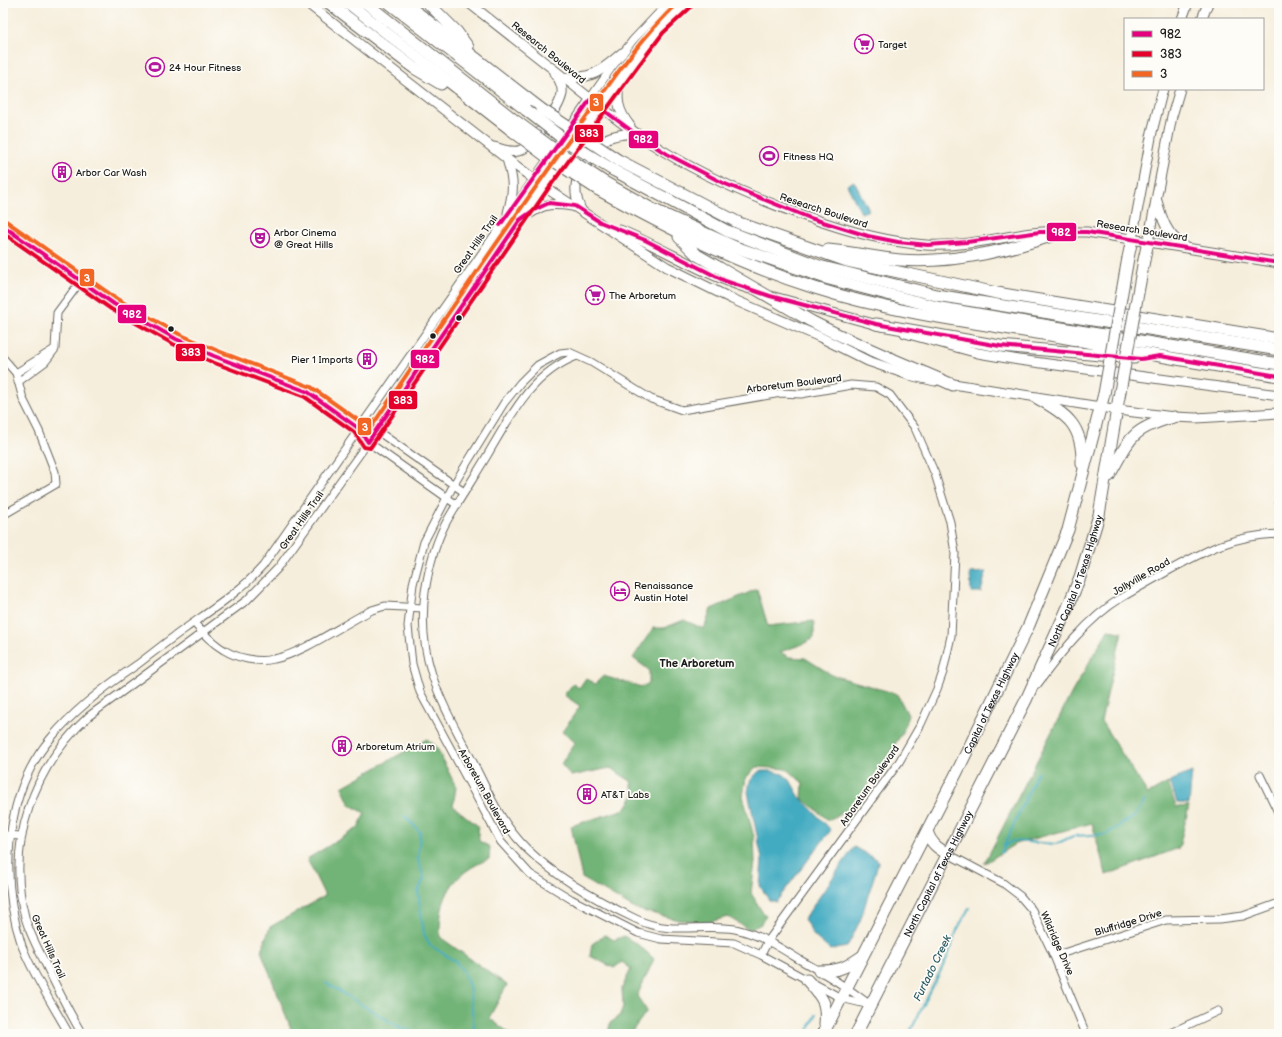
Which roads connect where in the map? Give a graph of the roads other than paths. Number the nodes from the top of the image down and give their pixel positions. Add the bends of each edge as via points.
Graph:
1 (307, 3) edge
2 (329, 3) edge
3 (348, 3) edge
4 (366, 3) edge
5 (389, 3) edge
6 (405, 3) edge
7 (428, 3) edge
8 (469, 3) edge
9 (668, 3) edge
10 (688, 3) edge
11 (1188, 3) edge
12 (1208, 3) edge
13 (1182, 18) edge
14 (1202, 18) edge
15 (622, 53) junction
16 (474, 56) junction
17 (553, 69) junction
18 (564, 78) junction
19 (621, 79) junction
20 (1162, 90) edge
21 (1180, 90) edge
22 (590, 100) junction
23 (476, 104) junction
24 (529, 106) junction
25 (600, 108) junction
26 (514, 126) junction
27 (636, 133) junction
28 (491, 147) junction
29 (507, 159) junction
30 (615, 165) junction
31 (533, 178) junction
32 (543, 186) junction
33 (600, 186) junction
34 (1156, 198) junction
35 (578, 208) junction
36 (508, 213) junction
37 (520, 220) junction
38 (600, 222) junction
39 (3, 226) edge
40 (671, 230) junction
41 (1066, 231) junction
42 (1132, 239) junction
43 (1148, 242) junction
44 (810, 248) junction
45 (1189, 248) junction
46 (1279, 263) edge
47 (80, 282) junction
48 (876, 324) junction
49 (1279, 339) edge
50 (55, 349) junction
51 (1279, 350) edge
52 (576, 356) junction
53 (1160, 356) junction
54 (3, 358) edge
55 (1279, 364) edge
56 (16, 373) junction
57 (1279, 376) edge
58 (18, 382) junction
59 (953, 384) junction
60 (1279, 395) edge
61 (1037, 398) junction
62 (1102, 407) junction
63 (1117, 410) junction
64 (1279, 413) edge
65 (1174, 417) junction
66 (358, 428) junction
67 (376, 430) junction
68 (368, 442) junction
69 (1081, 482) junction
70 (1106, 482) junction
71 (454, 484) junction
72 (464, 492) junction
73 (447, 497) junction
74 (457, 505) junction
75 (3, 515) edge
76 (1279, 534) edge
77 (410, 606) junction
78 (423, 608) junction
79 (194, 623) junction
80 (202, 632) junction
81 (1026, 700) junction
82 (50, 738) junction
83 (60, 746) junction
84 (1260, 776) dead end
85 (1279, 814) edge
86 (927, 832) junction
87 (6, 835) edge
88 (22, 836) junction
89 (948, 854) junction
90 (1279, 903) edge
91 (768, 941) junction
92 (761, 955) junction
93 (863, 955) junction
94 (1054, 956) junction
95 (819, 971) junction
96 (807, 980) junction
97 (847, 987) junction
98 (841, 998) junction
99 (870, 1005) junction
100 (1218, 1011) dead end
101 (823, 1033) edge
102 (69, 1034) edge
103 (82, 1034) edge
104 (856, 1034) edge
105 (1086, 1034) edge
106 (1168, 1034) edge

1 - 28 main road
2 - 23 highway via 414,68
3 - 23 highway
4 - 26 highway
5 - 24 highway
6 - 16 highway
7 - 16 highway via 457,32
8 - 17 main road, Research Boulevard
9 - 15 street, Great Hills Trail
10 - 19 street, Great Hills Trail via 659,29
11 - 13 main road
12 - 14 main road
15 - 18 main road via 593,75
15 - 22 street, Great Hills Trail
16 - 24 highway
17 - 18 main road, Research Boulevard
17 - 28 main road via 561,83 559,103 531,143 521,151 515,152
18 - 22 main road, Research Boulevard
19 - 25 street, Great Hills Trail
19 - 27 main road via 617,91 619,110
20 - 42 main road
21 - 34 main road, North Capital of Texas Highway
22 - 25 main road, Research Boulevard
22 - 31 street, Great Hills Trail
23 - 26 highway
24 - 30 highway, bridge
25 - 27 main road, Research Boulevard
25 - 32 street, Great Hills Trail
26 - 33 highway, bridge
27 - 35 main road via 607,139 589,159 577,178 575,188
27 - 41 main road, Research Boulevard via 689,166 753,196 832,225 875,237 926,245 961,243 1034,232
28 - 29 main road
29 - 31 main road
29 - 36 main road via 514,192
30 - 44 highway via 739,223
30 - 51 highway via 727,231 819,266 936,295
31 - 32 main road
31 - 36 street, Great Hills Trail
32 - 35 main road
32 - 37 street, Great Hills Trail
33 - 40 highway
33 - 55 highway via 735,247 829,279 941,308
34 - 43 main road, North Capital of Texas Highway
34 - 45 main road via 1169,233 1174,240
35 - 37 main road via 549,203
35 - 38 main road
36 - 66 street, Great Hills Trail
37 - 67 street, Great Hills Trail
38 - 48 main road via 645,240 725,281 770,296
38 - 59 main road via 667,267 732,299 868,361 909,375
39 - 47 street
40 - 53 highway via 747,264 815,288 880,306
40 - 59 highway, bridge via 697,255 810,320 891,359
41 - 42 main road, Research Boulevard
41 - 44 highway via 1007,249 956,258 900,260
42 - 43 main road, Research Boulevard
42 - 62 highway, Capital of Texas Highway, bridge
43 - 45 main road, Research Boulevard
43 - 63 highway, North Capital of Texas Highway, bridge
44 - 49 highway via 847,261 997,293
45 - 46 main road, Research Boulevard
47 - 50 street via 57,314
47 - 66 street via 176,340 308,392
48 - 53 highway via 1000,346 1141,359
48 - 60 main road via 978,353 1077,369
50 - 56 street
50 - 58 street via 45,362
52 - 71 street, Arboretum Boulevard via 569,352 548,358 524,378 504,404
52 - 72 street, Arboretum Boulevard via 554,367 526,394
52 - 91 street, Arboretum Boulevard via 591,362 651,399 682,410 782,393 802,394 852,385 876,387 890,395 915,428 943,498 954,537 954,586 951,636 937,689 899,762
53 - 57 highway
54 - 56 street
56 - 58 street
58 - 75 street via 55,472 56,484
59 - 61 main road
61 - 62 main road
61 - 69 highway via 1057,409 1076,428 1082,451
62 - 63 main road
62 - 69 highway, Capital of Texas Highway
63 - 65 main road
63 - 70 highway, North Capital of Texas Highway
64 - 65 main road
65 - 70 highway via 1150,424 1132,437
66 - 67 street
66 - 68 street
66 - 79 street, Great Hills Trail via 263,566 244,586
67 - 68 street, Great Hills Trail
67 - 71 street
68 - 73 street
68 - 80 street, Great Hills Trail via 278,568 247,600
69 - 86 highway, Capital of Texas Highway via 1068,530 1029,625
70 - 81 highway, North Capital of Texas Highway via 1080,577
71 - 72 street
71 - 73 street, Arboretum Boulevard
72 - 74 street, Arboretum Boulevard
73 - 74 street
73 - 77 street, Arboretum Boulevard via 424,542
74 - 78 street, Arboretum Boulevard via 435,549
76 - 81 street, Jollyville Road via 1254,536 1220,544 1120,598 1095,618 1068,646
77 - 78 street
77 - 80 street via 385,606 372,610 288,655 272,660 238,657 212,642
77 - 92 street, Arboretum Boulevard via 409,645 420,692 501,842 530,874 571,899 638,933 661,939 734,943
78 - 91 street, Arboretum Boulevard via 423,635 435,685 490,800 507,828 528,850 582,889 638,920 660,928 734,929
79 - 80 street
79 - 82 street, Great Hills Trail via 97,695
80 - 83 street, Great Hills Trail via 89,716
81 - 89 highway, North Capital of Texas Highway
82 - 83 street
82 - 87 street, Great Hills Trail via 27,777
83 - 88 street, Great Hills Trail via 34,790
84 - 85 street
86 - 89 highway via 936,847
86 - 93 highway, Capital of Texas Highway
87 - 88 street
87 - 102 street, Great Hills Trail via 6,879 14,925 30,966
88 - 103 street, Great Hills Trail via 18,874 25,918 62,1000
89 - 94 street, Wildridge Drive via 1004,883 1020,896 1032,910
89 - 99 highway, North Capital of Texas Highway
90 - 94 street, Bluffridge Drive via 1243,916 1166,920
91 - 92 street, Arboretum Boulevard
91 - 95 street, Arboretum Boulevard
92 - 96 street, Arboretum Boulevard
93 - 95 highway via 836,971
93 - 97 highway, Capital of Texas Highway
94 - 105 street, Wildridge Drive
95 - 97 street, Arboretum Boulevard
96 - 98 street, Arboretum Boulevard
96 - 101 highway via 825,1003
97 - 98 highway, Capital of Texas Highway
97 - 99 street, Arboretum Boulevard
98 - 99 street, Arboretum Boulevard
98 - 101 highway
99 - 104 highway, North Capital of Texas Highway
100 - 106 street

